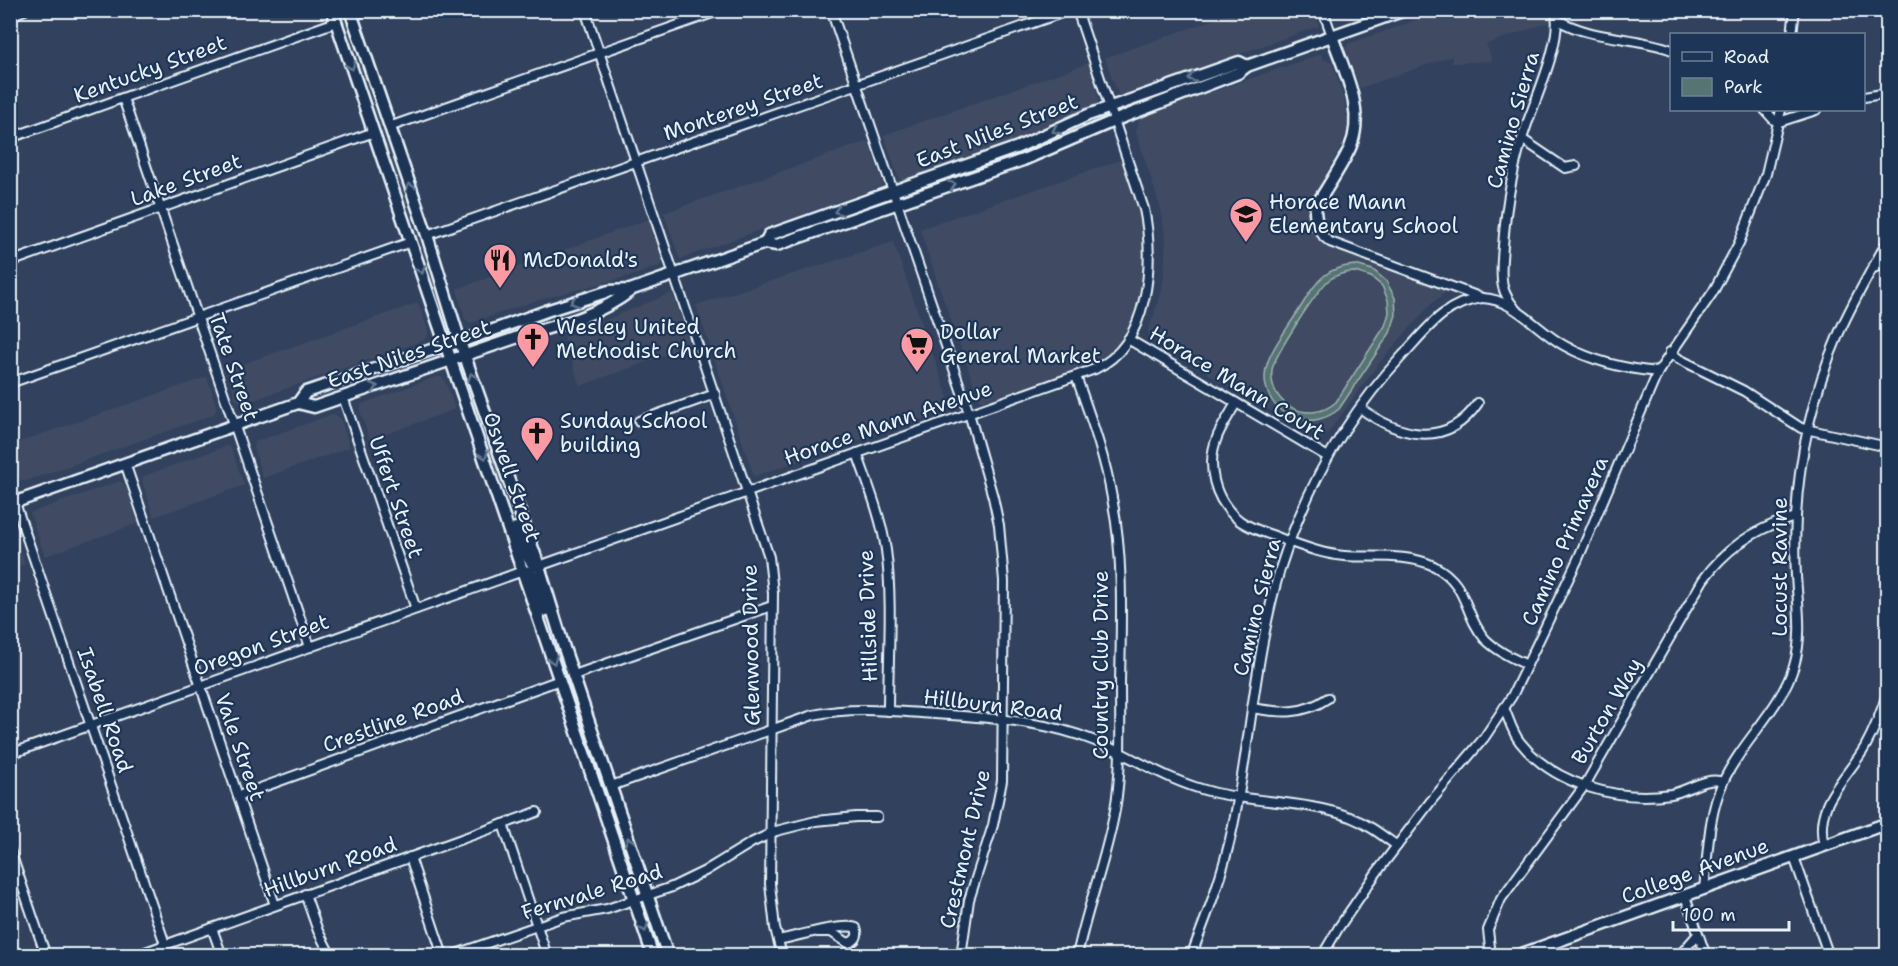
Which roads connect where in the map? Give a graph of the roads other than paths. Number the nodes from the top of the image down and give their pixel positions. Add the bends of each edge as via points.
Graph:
1 (25, 10) edge
2 (332, 10) edge
3 (368, 10) edge
4 (585, 10) edge
5 (721, 10) edge
6 (831, 10) edge
7 (1070, 10) edge
8 (1077, 10) edge
9 (1323, 10) edge
10 (1405, 10) edge
11 (1555, 10) edge
12 (1795, 10) edge
13 (351, 13) edge
14 (10, 16) edge
15 (1558, 20) junction
16 (336, 22) junction
17 (1792, 33) edge
18 (1332, 36) junction
19 (1670, 50) edge
20 (600, 53) junction
21 (1247, 66) junction
22 (857, 86) junction
23 (1887, 93) edge
24 (1865, 97) edge
25 (123, 98) junction
26 (1110, 108) junction
27 (1766, 111) edge
28 (1781, 111) edge
29 (1812, 111) edge
30 (1115, 121) junction
31 (1779, 121) junction
32 (389, 127) junction
33 (374, 132) junction
34 (10, 138) edge
35 (1522, 139) junction
36 (637, 163) junction
37 (1576, 166) dead end
38 (893, 192) junction
39 (897, 204) junction
40 (161, 208) junction
41 (1317, 226) joint
42 (426, 236) junction
43 (1887, 240) edge
44 (411, 242) junction
45 (765, 243) junction
46 (10, 262) edge
47 (1887, 264) edge
48 (1873, 268) junction
49 (675, 275) junction
50 (630, 290) junction
51 (1482, 298) junction
52 (1515, 309) junction
53 (198, 317) junction
54 (1128, 339) junction
55 (460, 342) junction
56 (447, 346) junction
57 (1670, 352) junction
58 (465, 356) junction
59 (452, 360) junction
60 (1658, 372) junction
61 (1076, 376) junction
62 (10, 383) edge
63 (715, 394) junction
64 (343, 398) junction
65 (298, 403) junction
66 (1236, 403) junction
67 (1478, 403) dead end
68 (1360, 408) junction
69 (969, 413) junction
70 (639, 421) dead end
71 (234, 424) junction
72 (1808, 429) junction
73 (1887, 447) edge
74 (857, 453) junction
75 (1328, 457) junction
76 (125, 463) junction
77 (10, 488) edge
78 (495, 489) junction
79 (747, 492) junction
80 (13, 503) edge
81 (1796, 518) junction
82 (1290, 541) junction
83 (539, 566) junction
84 (523, 571) junction
85 (772, 606) junction
86 (416, 609) junction
87 (310, 647) junction
88 (564, 648) junction
89 (1527, 665) junction
90 (574, 675) junction
91 (560, 680) junction
92 (200, 686) junction
93 (1887, 691) edge
94 (1328, 698) dead end
95 (1252, 708) junction
96 (1504, 708) junction
97 (888, 711) junction
98 (1004, 720) junction
99 (91, 725) junction
100 (771, 729) junction
101 (10, 753) edge
102 (1120, 753) junction
103 (1724, 782) junction
104 (1585, 785) junction
105 (611, 786) junction
106 (238, 796) junction
107 (1239, 797) junction
108 (537, 812) dead end
109 (877, 818) dead end
110 (1887, 823) edge
111 (502, 824) junction
112 (770, 834) junction
113 (1397, 846) junction
114 (1824, 846) junction
115 (10, 850) edge
116 (410, 857) junction
117 (1794, 857) junction
118 (1704, 889) junction
119 (305, 894) junction
120 (648, 896) junction
121 (1684, 896) junction
122 (635, 900) junction
123 (275, 905) junction
124 (537, 926) junction
125 (212, 927) junction
126 (817, 932) junction
127 (1698, 934) junction
128 (778, 940) junction
129 (165, 944) junction
130 (46, 956) edge
131 (134, 956) edge
132 (222, 956) edge
133 (332, 956) edge
134 (443, 956) edge
135 (450, 956) edge
136 (547, 956) edge
137 (654, 956) edge
138 (668, 956) edge
139 (782, 956) edge
140 (961, 956) edge
141 (1077, 956) edge
142 (1191, 956) edge
143 (1322, 956) edge
144 (1491, 956) edge
145 (1516, 956) edge
146 (1679, 956) edge
147 (1706, 956) edge
148 (1829, 956) edge

1 - 14 street
2 - 16 main road, Oswell Street
3 - 13 street
4 - 20 street, Glenwood Drive
5 - 20 street
6 - 22 street, Crestmont Drive
7 - 22 street, Monterey Street
8 - 26 street, Horace Mann Avenue
9 - 18 street
10 - 18 main road, East Niles Street
11 - 15 street, Camino Sierra
12 - 17 street
13 - 32 main road, Oswell Street
15 - 19 street via 1581,31
15 - 35 street, Camino Sierra via 1547,69
16 - 25 street, Kentucky Street
16 -> 33 main road, Oswell Street
18 - 21 main road, East Niles Street
18 - 41 main road via 1354,99 1356,124 1350,147 1317,204
20 - 32 street
20 - 36 street, Glenwood Drive
21 -> 26 main road, East Niles Street via 1239,62
21 - 30 main road, East Niles Street
22 - 36 street, Monterey Street
22 - 38 street, Crestmont Drive
23 - 24 street
25 - 34 street, Kentucky Street
25 - 40 street, Tate Street
26 - 30 street, Horace Mann Avenue
26 -> 38 main road, East Niles Street via 1018,147
27 - 31 street
28 - 31 street, Camino Primavera
29 - 31 street
39 -> 30 main road, East Niles Street via 1023,160
30 - 54 street, Horace Mann Avenue via 1144,209 1150,244 1145,297
31 - 57 street, Camino Primavera via 1766,174 1739,243 1713,292
42 -> 32 main road, Oswell Street
33 - 40 street, Lake Street
33 - 44 main road, Oswell Street
35 - 37 street via 1565,168
35 - 52 street, Camino Sierra via 1512,175 1502,262 1503,286
36 - 42 street, Monterey Street
36 - 49 street, Glenwood Drive
38 - 39 street, Crestmont Drive
38 -> 45 main road, East Niles Street via 769,235
39 - 45 main road, East Niles Street via 777,245
39 - 69 street, Crestmont Drive
40 - 46 street, Lake Street
40 - 53 street, Tate Street
41 - 51 street via 1330,242
42 - 55 main road, Oswell Street
43 - 48 street, Locust Ravine
44 - 53 street
44 -> 56 main road, Oswell Street
45 - 49 main road, East Niles Street
47 - 48 street
48 - 72 street, Locust Ravine via 1839,334
49 - 50 main road, East Niles Street
49 - 63 street, Glenwood Drive
50 -> 55 main road, East Niles Street via 598,294
50 - 58 main road, East Niles Street via 603,309
51 - 52 street via 1498,300
51 - 68 street, Camino Sierra via 1459,303 1441,315
52 - 60 street via 1549,336 1585,356 1621,367
53 - 62 street
53 - 71 street, Tate Street
54 - 61 street, Horace Mann Avenue via 1112,359
54 - 66 street, Horace Mann Court
55 - 56 main road, East Niles Street
55 - 58 main road, Oswell Street
56 - 59 main road, Oswell Street
56 - 65 main road, East Niles Street via 306,392
57 - 60 street, Camino Primavera
57 - 72 street
58 - 59 main road, East Niles Street
83 -> 58 main road, Oswell Street
64 -> 59 main road, East Niles Street
59 -> 78 main road, Oswell Street
60 - 89 street, Camino Primavera via 1578,559
61 - 69 street, Horace Mann Avenue
61 - 102 street, Country Club Drive via 1104,461 1116,524 1121,597
63 - 70 street
63 - 79 street, Glenwood Drive
64 - 65 main road, East Niles Street via 314,407
64 - 86 street, Uffert Street
65 - 71 main road, East Niles Street
66 - 75 street, Horace Mann Court
66 - 82 street via 1214,447 1214,484 1225,506 1241,521
67 - 68 street via 1454,426 1422,434 1386,426
68 - 75 street, Camino Sierra
69 - 74 street, Horace Mann Avenue
69 - 98 street, Crestmont Drive via 993,497 1003,553
71 - 76 main road, East Niles Street
71 - 87 street, Tate Street
72 - 73 street
72 - 81 street, Locust Ravine
74 - 79 street, Horace Mann Avenue
74 - 97 street, Hillside Drive via 886,549
75 - 82 street, Camino Sierra
76 - 80 main road, East Niles Street
76 - 92 street, Vale Street
77 - 80 street, Isabell Road
78 - 83 main road via 510,512 529,561
78 - 84 main road, Oswell Street
79 - 83 street, Horace Mann Avenue
79 - 85 street, Glenwood Drive via 769,557
80 - 99 street, Isabell Road
81 - 103 street, Locust Ravine via 1800,622 1794,666 1780,696
81 - 104 street, Burton Way via 1779,521 1748,536 1712,568
82 - 89 street via 1329,554 1410,559 1434,566 1460,589 1485,638 1501,652
82 - 95 street, Camino Sierra via 1268,621
83 - 88 main road, Oswell Street
84 - 86 street, Oregon Street
84 - 88 main road via 534,577 553,631
84 -> 91 main road, Oswell Street
85 - 90 street
85 - 100 street, Glenwood Drive
86 - 87 street, Oregon Street
87 - 92 street, Oregon Street
88 - 90 main road, Oswell Street
89 - 96 street, Camino Primavera
90 - 105 main road, Oswell Street
91 - 106 street, Crestline Road
91 - 122 main road, Oswell Street
92 - 99 street, Oregon Street
92 - 106 street, Vale Street
93 - 114 street via 1866,744 1825,806 1821,827
94 - 95 street via 1297,712
95 - 107 street, Camino Sierra
96 - 104 street via 1514,733 1526,748 1555,771
96 - 113 street, Camino Primavera
97 - 98 street, Hillburn Road
97 - 100 street, Hillburn Road via 827,712
98 - 102 street, Hillburn Road via 1072,733
98 - 140 street, Crestmont Drive via 998,806 969,900
99 - 101 street, Oregon Street
99 - 129 street, Isabell Road
100 - 105 street, Hillburn Road
100 - 112 street, Glenwood Drive
102 - 107 street, Hillburn Road via 1172,779
102 - 141 street, Country Club Drive via 1110,836
103 - 104 street via 1710,781 1674,793 1641,796
103 - 118 street, Locust Ravine via 1713,815
104 - 144 street, Burton Way via 1501,899 1488,930
120 -> 105 main road, Oswell Street
106 - 123 street, Vale Street
107 - 113 street, Hillburn Road via 1334,812 1363,823
107 - 142 street, Camino Sierra via 1217,889
108 - 111 street, Hillburn Road
109 - 112 street, Fernvale Road via 836,818
110 - 114 main road, College Avenue
111 - 116 street, Hillburn Road
111 - 124 street
112 - 120 street, Fernvale Road via 686,882
112 - 128 street, Glenwood Drive via 771,903
113 - 143 street, Camino Primavera
114 - 117 main road, College Avenue
115 - 130 street
116 - 119 street, Hillburn Road
116 - 134 street
117 - 118 main road, College Avenue
117 - 148 street
118 - 121 main road, College Avenue
119 - 123 street, Hillburn Road
119 - 133 street
120 - 122 street, Fernvale Road
120 - 138 main road, Oswell Street
121 - 127 street
121 - 145 main road, College Avenue
122 - 124 street, Fernvale Road
122 -> 137 main road, Oswell Street
123 - 125 street, Hillburn Road
124 - 135 street, Fernvale Road
124 - 136 street
125 - 129 street, Hillburn Road
125 - 132 street
126 - 126 street via 849,925 856,928 857,936 848,943 831,932
126 - 128 street
127 - 146 street
127 - 147 street
128 - 139 street, Glenwood Drive
129 - 131 street, Hillburn Road

